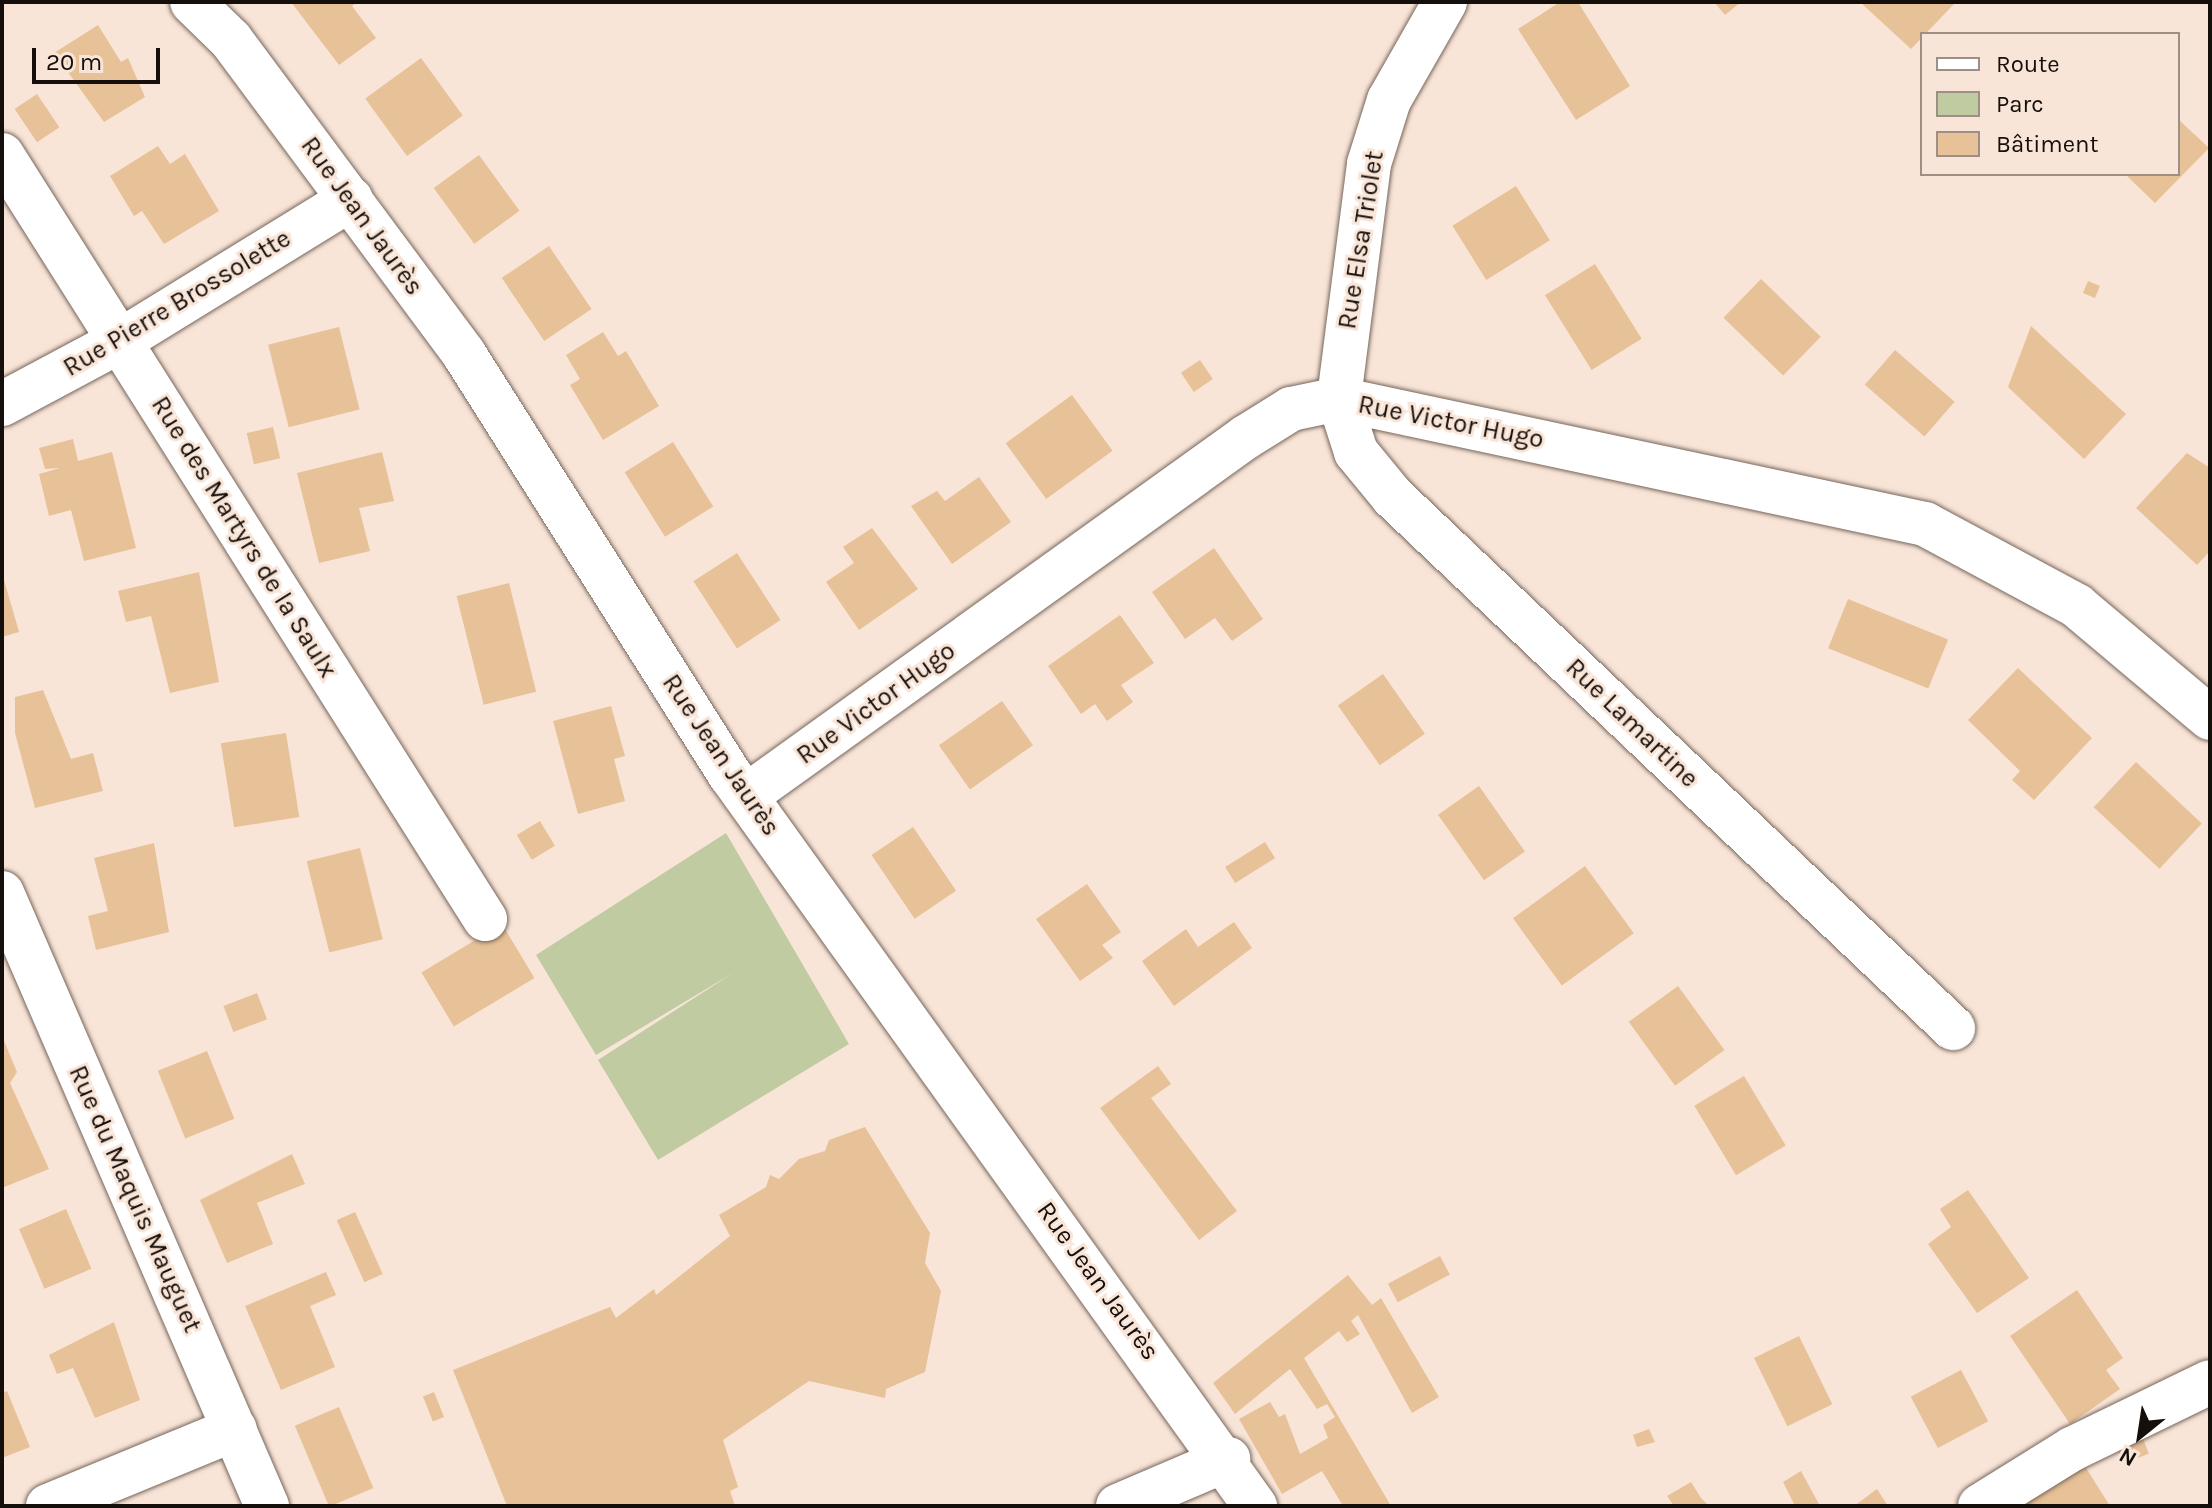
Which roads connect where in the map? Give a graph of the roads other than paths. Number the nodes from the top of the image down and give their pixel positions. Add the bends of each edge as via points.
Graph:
1 (192, 2) edge
2 (1445, 2) edge
3 (2, 155) edge
4 (351, 199) junction
5 (120, 341) junction
6 (1339, 399) junction
7 (2, 404) edge
8 (2210, 718) edge
9 (746, 796) junction
10 (2, 893) edge
11 (485, 919) dead end
12 (1953, 1028) dead end
13 (2210, 1382) edge
14 (235, 1429) junction
15 (1228, 1459) junction
16 (48, 1506) edge
17 (267, 1506) edge
18 (1118, 1506) edge
19 (1255, 1506) edge
20 (1980, 1506) edge

1 - 4 street, Rue Jean Jaurès via 231,40
2 - 6 street, Rue Elsa Triolet via 1389,100 1369,164
3 - 5 street, Rue des Martyrs de la Saulx
4 - 5 street, Rue Pierre Brossolette
4 - 9 street, Rue Jean Jaurès via 464,354
5 - 7 street, Rue Pierre Brossolette
5 - 11 street, Rue des Martyrs de la Saulx
6 - 8 street, Rue Victor Hugo via 1925,524 2077,606
6 - 9 street, Rue Victor Hugo via 1291,409 1246,437
6 - 12 street, Rue Lamartine via 1356,452 1393,497
9 - 15 street, Rue Jean Jaurès
10 - 14 street, Rue du Maquis Mauguet
13 - 20 street via 2072,1449
14 - 16 street
14 - 17 street, Rue du Maquis Mauguet
15 - 18 street
15 - 19 street, Rue Jean Jaurès

